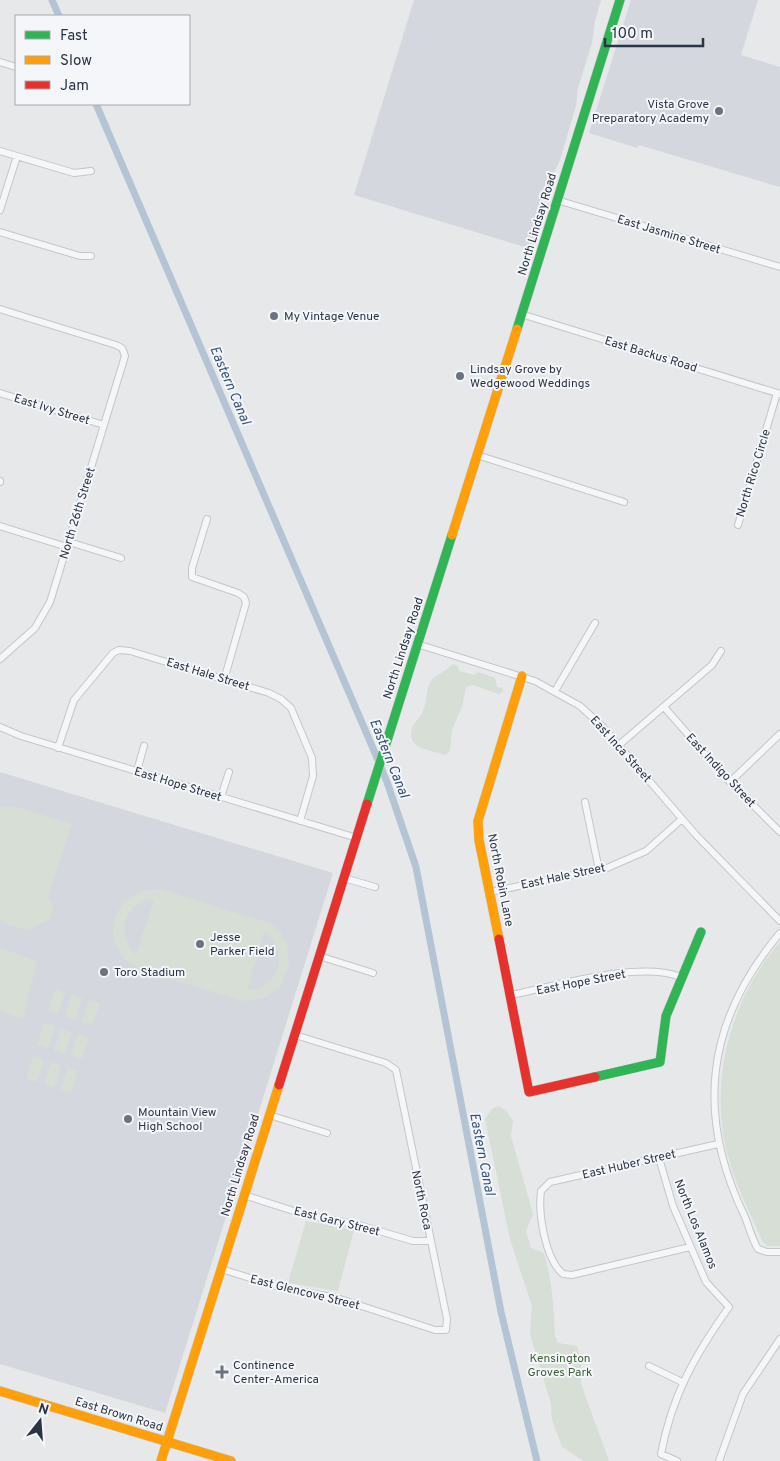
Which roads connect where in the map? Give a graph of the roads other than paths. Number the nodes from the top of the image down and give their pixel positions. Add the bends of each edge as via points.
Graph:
1 (620, 0) edge
2 (0, 62) edge
3 (15, 67) edge
4 (0, 151) edge
5 (17, 156) junction
6 (91, 172) dead end
7 (557, 200) junction
8 (0, 210) edge
9 (0, 232) edge
10 (91, 256) dead end
11 (780, 267) edge
12 (0, 309) edge
13 (521, 314) junction
14 (125, 338) dead end
15 (122, 348) junction
16 (0, 393) edge
17 (779, 394) edge
18 (104, 425) junction
19 (477, 455) junction
20 (624, 502) dead end
21 (207, 519) dead end
22 (738, 525) dead end
23 (0, 526) edge
24 (68, 544) junction
25 (121, 558) dead end
26 (595, 623) dead end
27 (417, 644) junction
28 (721, 651) dead end
29 (0, 659) edge
30 (522, 676) junction
31 (224, 680) junction
32 (556, 691) junction
33 (664, 707) junction
34 (0, 728) edge
35 (780, 734) edge
36 (619, 745) junction
37 (144, 746) dead end
38 (58, 748) junction
39 (137, 771) junction
40 (229, 772) dead end
41 (730, 782) junction
42 (221, 797) junction
43 (585, 802) dead end
44 (682, 819) junction
45 (300, 821) junction
46 (780, 832) edge
47 (357, 838) junction
48 (599, 870) junction
49 (344, 878) junction
50 (375, 887) dead end
51 (490, 892) junction
52 (780, 921) edge
53 (701, 932) dead end
54 (780, 933) edge
55 (319, 956) junction
56 (373, 973) dead end
57 (681, 977) junction
58 (511, 996) junction
59 (294, 1035) junction
60 (269, 1115) junction
61 (327, 1133) dead end
62 (718, 1144) junction
63 (659, 1158) junction
64 (244, 1195) junction
65 (430, 1241) junction
66 (690, 1247) junction
67 (780, 1252) edge
68 (221, 1269) junction
69 (446, 1330) joint
70 (780, 1339) edge
71 (650, 1366) dead end
72 (682, 1382) junction
73 (0, 1391) edge
74 (167, 1441) junction
75 (161, 1461) edge
76 (231, 1461) edge
77 (677, 1461) edge
78 (719, 1461) edge

1 - 7 main road, North Lindsay Road
2 - 3 street
4 - 5 street
5 - 6 street via 74,173
5 - 8 street
7 - 11 street, East Jasmine Street
7 - 13 main road, North Lindsay Road
9 - 10 street via 80,256
12 - 15 street
13 - 17 street, East Backus Road
13 - 19 main road, North Lindsay Road
14 - 15 street
15 - 18 street, North 26th Street via 124,359
16 - 18 street, East Ivy Street
17 - 22 street, North Rico Circle
18 - 24 street, North 26th Street
19 - 20 street
19 - 27 main road, North Lindsay Road
21 - 31 street via 192,577 241,595 246,603
23 - 24 street
24 - 25 street
24 - 29 street, North 26th Street via 53,595 39,622
26 - 32 street
27 - 30 street, East Inca Street
27 - 47 main road, North Lindsay Road
28 - 33 street via 712,664
30 - 32 street, East Inca Street
30 - 51 main road, North Robin Lane via 478,821
31 - 38 street, East Hale Street via 119,650 111,655 74,700
31 - 45 street, East Hale Street via 275,695 294,714 314,764
32 - 36 street, East Inca Street via 590,714
33 - 36 street
33 - 41 street, East Indigo Street
34 - 38 street, East Hope Street
35 - 41 street
36 - 44 street, East Inca Street
37 - 39 street
38 - 39 street, East Hope Street
39 - 42 street, East Hope Street
40 - 42 street
41 - 46 street, East Indigo Street
42 - 45 street, East Hope Street
43 - 48 street
44 - 48 street, East Hale Street via 646,851
44 - 52 street, East Inca Street
45 - 47 street, East Hope Street
47 - 49 main road, North Lindsay Road
48 - 51 street, East Hale Street
49 - 50 street
49 - 55 main road, North Lindsay Road
51 - 58 main road, North Robin Lane
53 - 57 main road
54 - 62 street via 741,989 723,1035 714,1089
55 - 56 street
55 - 59 main road, North Lindsay Road
57 - 58 street, East Hope Street via 624,972
57 - 58 main road, North Robin Lane via 666,1016 660,1062 529,1092
59 - 60 main road, North Lindsay Road
59 - 65 street, North Roca via 396,1070
60 - 61 street
60 - 64 main road, North Lindsay Road
62 - 63 street, East Huber Street
62 - 67 street via 728,1178 757,1246 764,1252
63 - 66 street, North Los Alamos via 673,1206
63 - 66 street, East Huber Street via 550,1182 542,1188 540,1197 543,1234 557,1266 563,1274 572,1275
64 - 65 street, East Gary Street via 306,1215 359,1225 413,1241
64 - 68 main road, North Lindsay Road
65 - 69 street, North Roca via 447,1319
66 - 72 street, North Los Alamos via 706,1282 730,1307
68 - 69 street, East Glencove Street via 282,1288 337,1298 435,1330
68 - 74 main road, North Lindsay Road
70 - 78 street via 743,1394
71 - 72 street
72 - 77 street, North Los Alamos via 661,1454
73 - 74 main road, East Brown Road
74 - 75 main road, North Lindsay Road
74 - 76 main road, East Brown Road

